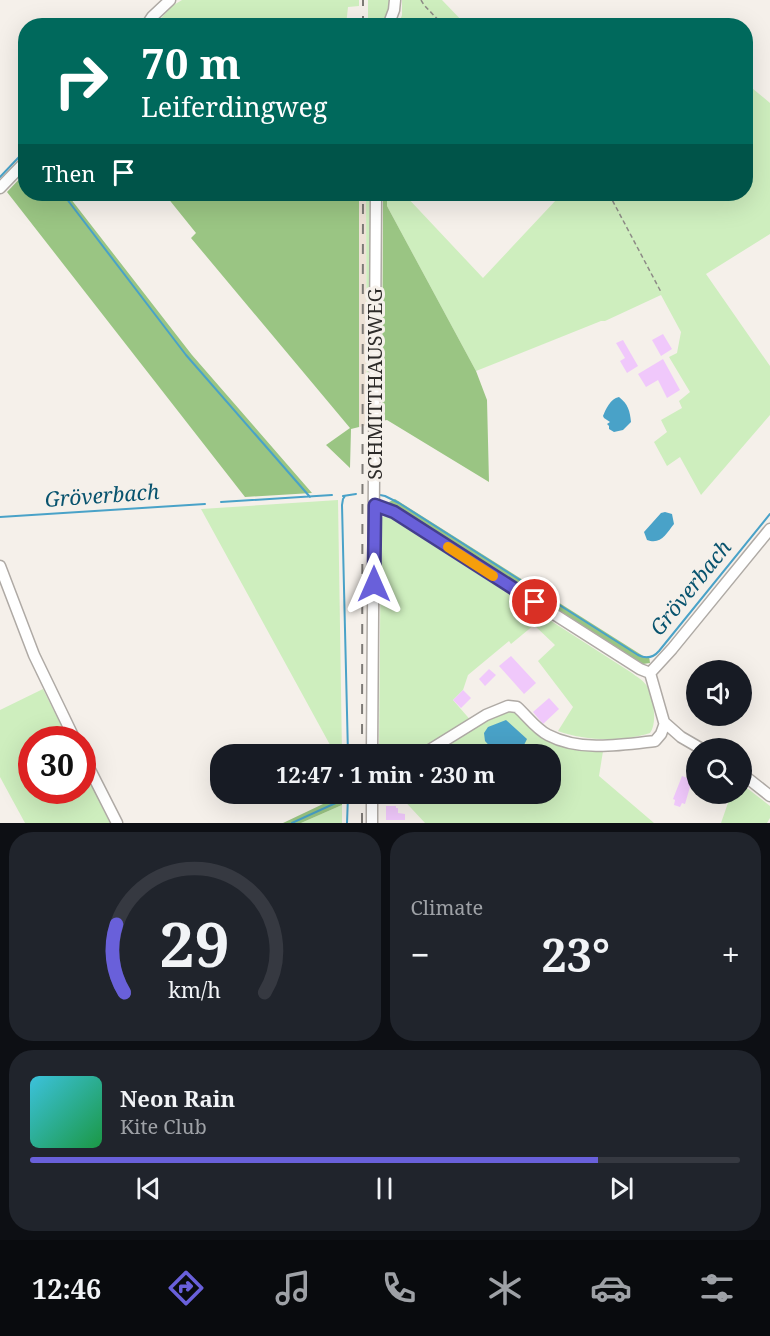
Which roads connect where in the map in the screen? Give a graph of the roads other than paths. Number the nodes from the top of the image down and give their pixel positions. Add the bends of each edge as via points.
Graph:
1 (170, 0) edge
2 (395, 0) edge
3 (151, 18) edge
4 (391, 18) edge
5 (18, 169) edge
6 (0, 188) edge
7 (376, 201) edge
8 (375, 505) junction
9 (770, 530) edge
10 (0, 566) edge
11 (650, 673) junction
12 (665, 723) junction
13 (68, 726) edge
14 (681, 736) junction
15 (686, 739) edge
16 (655, 741) junction
17 (372, 744) edge
18 (439, 744) edge
19 (96, 782) edge
20 (752, 782) edge
21 (770, 796) edge
22 (372, 804) edge
23 (117, 823) edge
24 (372, 823) edge

1 - 3 street
2 - 4 street
5 - 6 street
7 - 8 street, SCHMITTHAUSWEG
8 - 11 street via 394,512
8 - 17 street, SCHMITTHAUSWEG
9 - 11 street
10 - 13 street via 34,655
11 - 12 street
12 - 14 street
12 - 16 street
14 - 15 street
14 - 16 street
16 - 18 street via 597,745 564,742 547,734 517,706 508,706
19 - 23 street
20 - 21 street
22 - 24 street

